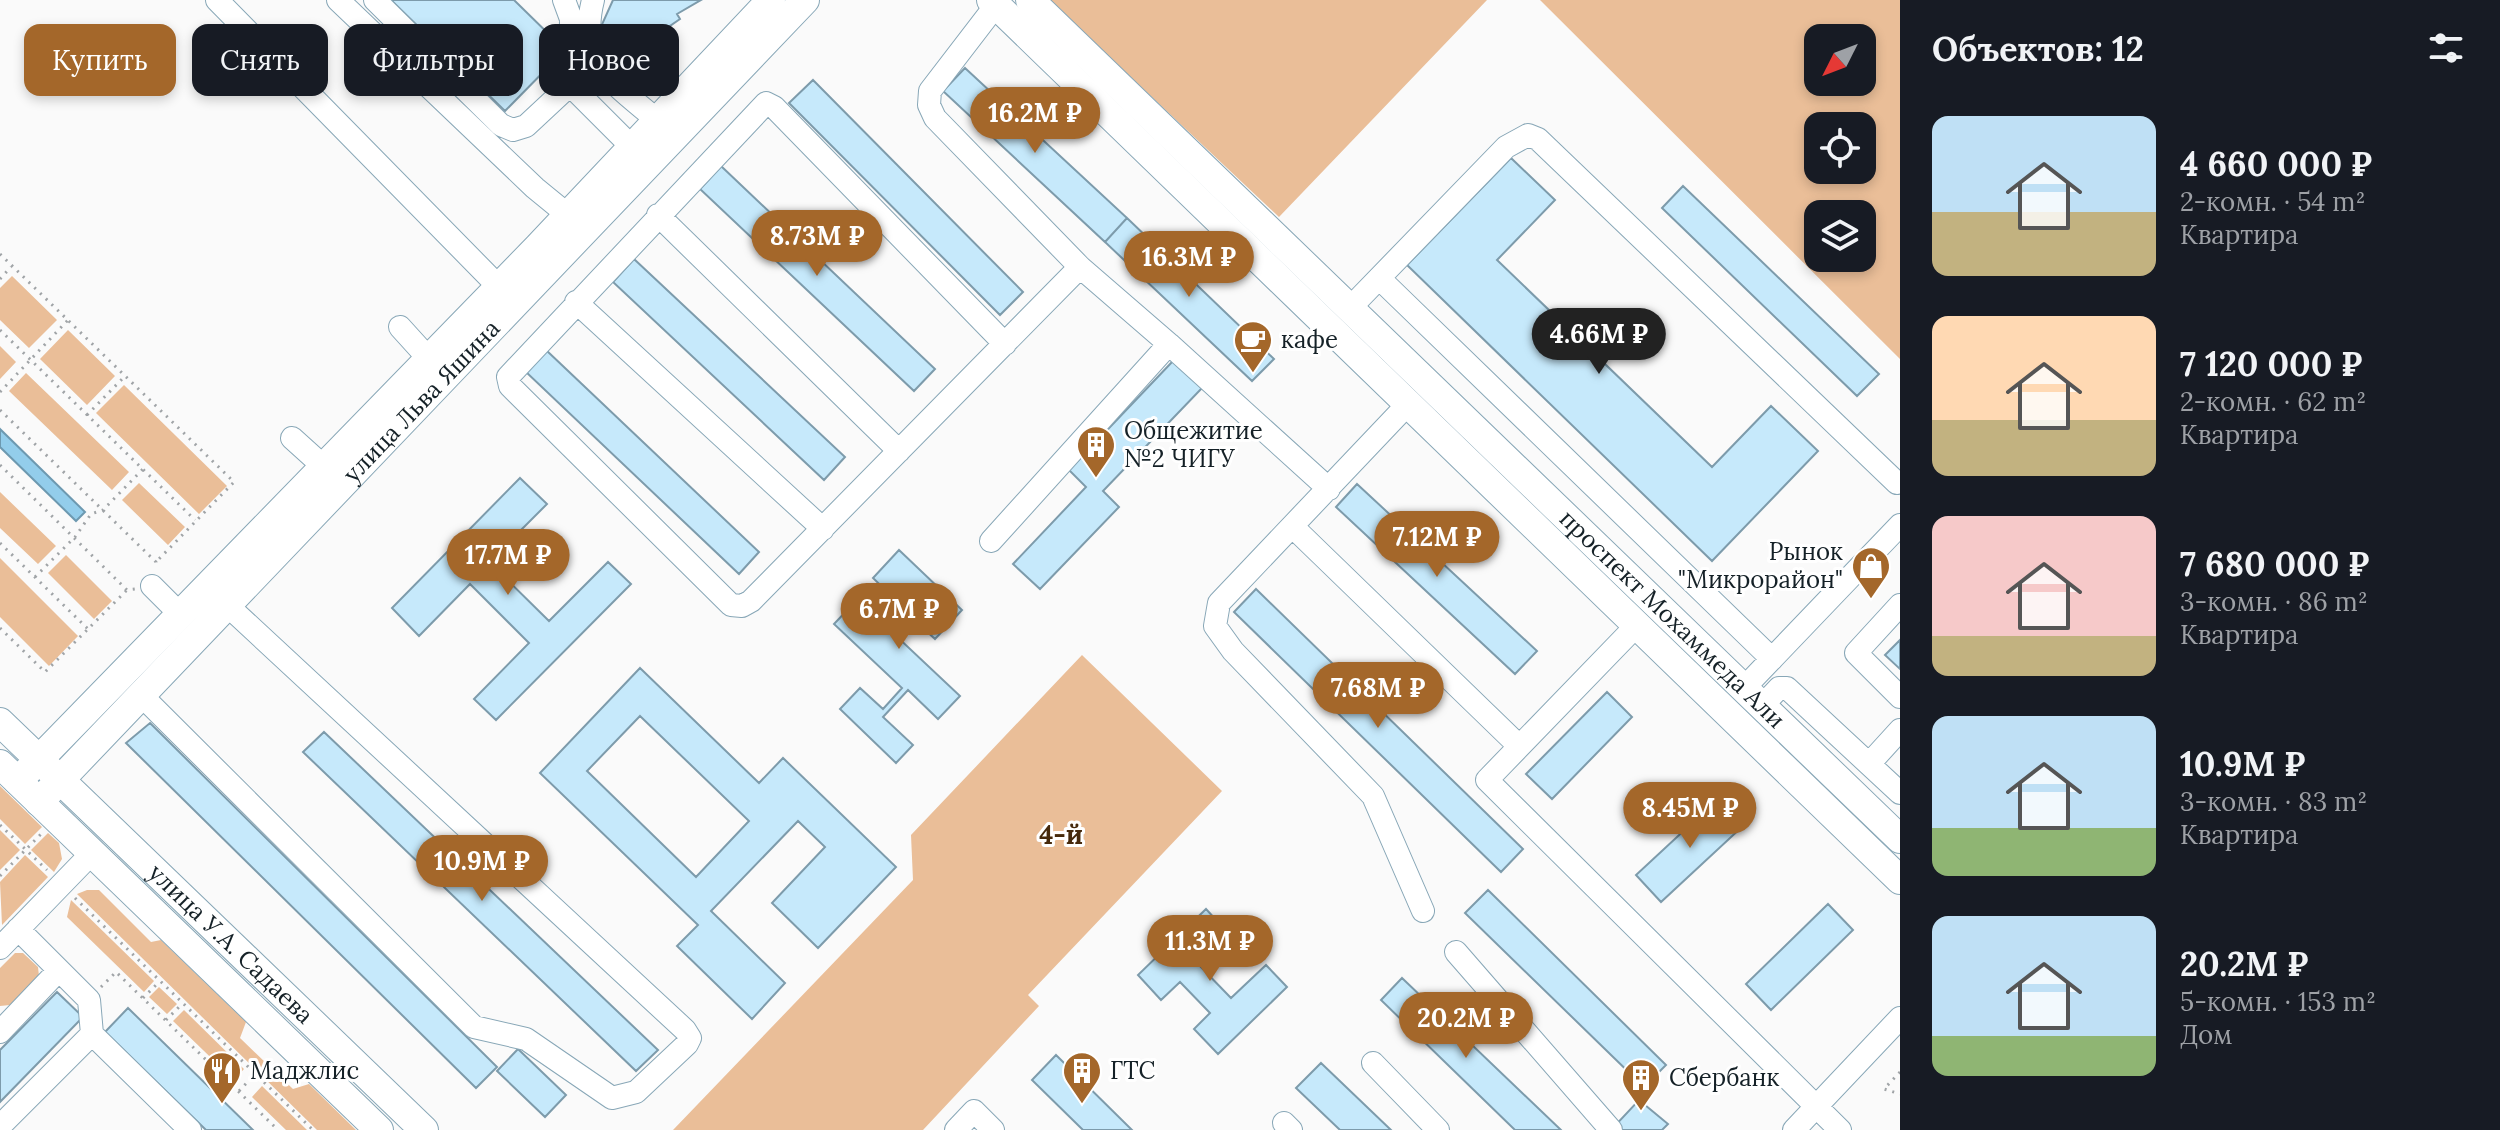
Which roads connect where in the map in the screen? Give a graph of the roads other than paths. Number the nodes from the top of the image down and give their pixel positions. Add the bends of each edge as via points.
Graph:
1 (217, 0) edge
2 (338, 0) edge
3 (375, 0) edge
4 (564, 0) edge
5 (593, 0) edge
6 (771, 0) edge
7 (805, 0) edge
8 (1030, 0) edge
9 (994, 3) edge
10 (571, 24) edge
11 (558, 96) edge
12 (581, 96) edge
13 (666, 129) junction
14 (632, 147) junction
15 (568, 215) junction
16 (658, 215) junction
17 (1080, 267) junction
18 (1379, 278) junction
19 (499, 287) junction
20 (576, 302) junction
21 (1350, 308) junction
22 (400, 327) dead end
23 (1005, 344) junction
24 (1169, 344) junction
25 (429, 359) junction
26 (1408, 404) junction
27 (292, 438) dead end
28 (899, 451) junction
29 (323, 466) junction
30 (1897, 483) dead end
31 (1329, 489) junction
32 (1900, 525) edge
33 (1293, 527) junction
34 (823, 529) junction
35 (991, 541) dead end
36 (152, 586) road end
37 (1900, 605) edge
38 (228, 606) junction
39 (180, 614) junction
40 (1636, 626) junction
41 (1772, 659) junction
42 (141, 695) junction
43 (1753, 697) junction
44 (1900, 697) edge
45 (0, 722) edge
46 (1900, 730) edge
47 (1518, 745) junction
48 (39, 759) junction
49 (1869, 764) junction
50 (9, 772) edge
51 (60, 780) junction
52 (1900, 793) edge
53 (39, 802) junction
54 (1900, 839) edge
55 (92, 853) junction
56 (1900, 880) edge
57 (1423, 911) dead end
58 (18, 929) junction
59 (0, 948) edge
60 (1456, 952) dead end
61 (59, 970) junction
62 (1900, 1018) edge
63 (0, 1032) edge
64 (92, 1034) junction
65 (1373, 1063) dead end
66 (1817, 1106) junction
67 (0, 1126) edge
68 (190, 1130) edge
69 (379, 1130) edge
70 (424, 1130) edge
71 (956, 1130) edge
72 (993, 1130) edge
73 (1438, 1130) edge
74 (1611, 1130) edge
75 (1794, 1130) edge
76 (1840, 1130) edge

1 - 19 street
2 - 15 street
3 - 11 street via 501,125 513,130 526,126
4 - 10 street
5 - 13 street via 587,21 596,63
6 - 13 main road, улица Льва Яшина
7 - 13 main road, улица Льва Яшина
8 - 21 main road, проспект Мохаммеда Али
9 - 17 street via 930,91 929,105 935,118
9 - 26 main road, проспект Мохаммеда Али
12 - 14 street
13 - 14 main road, улица Льва Яшина
13 - 38 main road, улица Льва Яшина
14 - 15 main road, улица Льва Яшина
15 - 19 main road, улица Льва Яшина
16 - 20 street
16 - 23 street via 766,103
16 - 28 street
17 - 23 street
17 - 24 street
18 - 21 street
18 - 30 street via 1506,147 1528,135
18 - 41 street
19 - 25 main road, улица Льва Яшина
20 - 34 street
20 - 34 street via 514,369 508,377 510,386 731,605 751,601
21 - 43 main road, проспект Мохаммеда Али
22 - 25 street
23 - 28 street
24 - 31 street
24 - 35 street
25 - 29 main road, улица Льва Яшина
26 - 31 street
26 - 40 main road, проспект Мохаммеда Али
27 - 29 street
28 - 34 street
29 - 39 main road, улица Льва Яшина
31 - 33 street
32 - 41 street
33 - 47 street
33 - 57 street via 1219,603 1215,626 1373,796
36 - 39 street
37 - 44 street via 1856,653
38 - 42 main road, улица Льва Яшина
38 - 42 street via 685,1030 687,1044 636,1092 612,1098 526,1039 474,1027
39 - 48 main road, улица Льва Яшина
40 - 47 street
40 - 56 main road, проспект Мохаммеда Али
41 - 43 street
42 - 51 main road, улица Льва Яшина
43 - 49 street via 1787,688
43 - 54 main road, проспект Мохаммеда Али
45 - 48 main road, улица У.А. Садаева
46 - 49 street
47 - 66 street via 1488,775 1488,783
48 - 50 main road, улица Льва Яшина
48 - 51 main road, улица У.А. Садаева
49 - 52 street
50 - 53 main road, улица У.А. Садаева
51 - 53 main road, улица Льва Яшина
51 - 70 main road, улица У.А. Садаева
53 - 55 main road, улица У.А. Садаева
55 - 58 street
55 - 69 main road, улица У.А. Садаева
58 - 59 street
58 - 61 street
60 - 74 street
61 - 63 street
61 - 64 street via 89,1000
62 - 66 street
64 - 67 street
64 - 68 street
65 - 73 street
66 - 75 street
66 - 76 street
71 - 72 street via 974,1111

